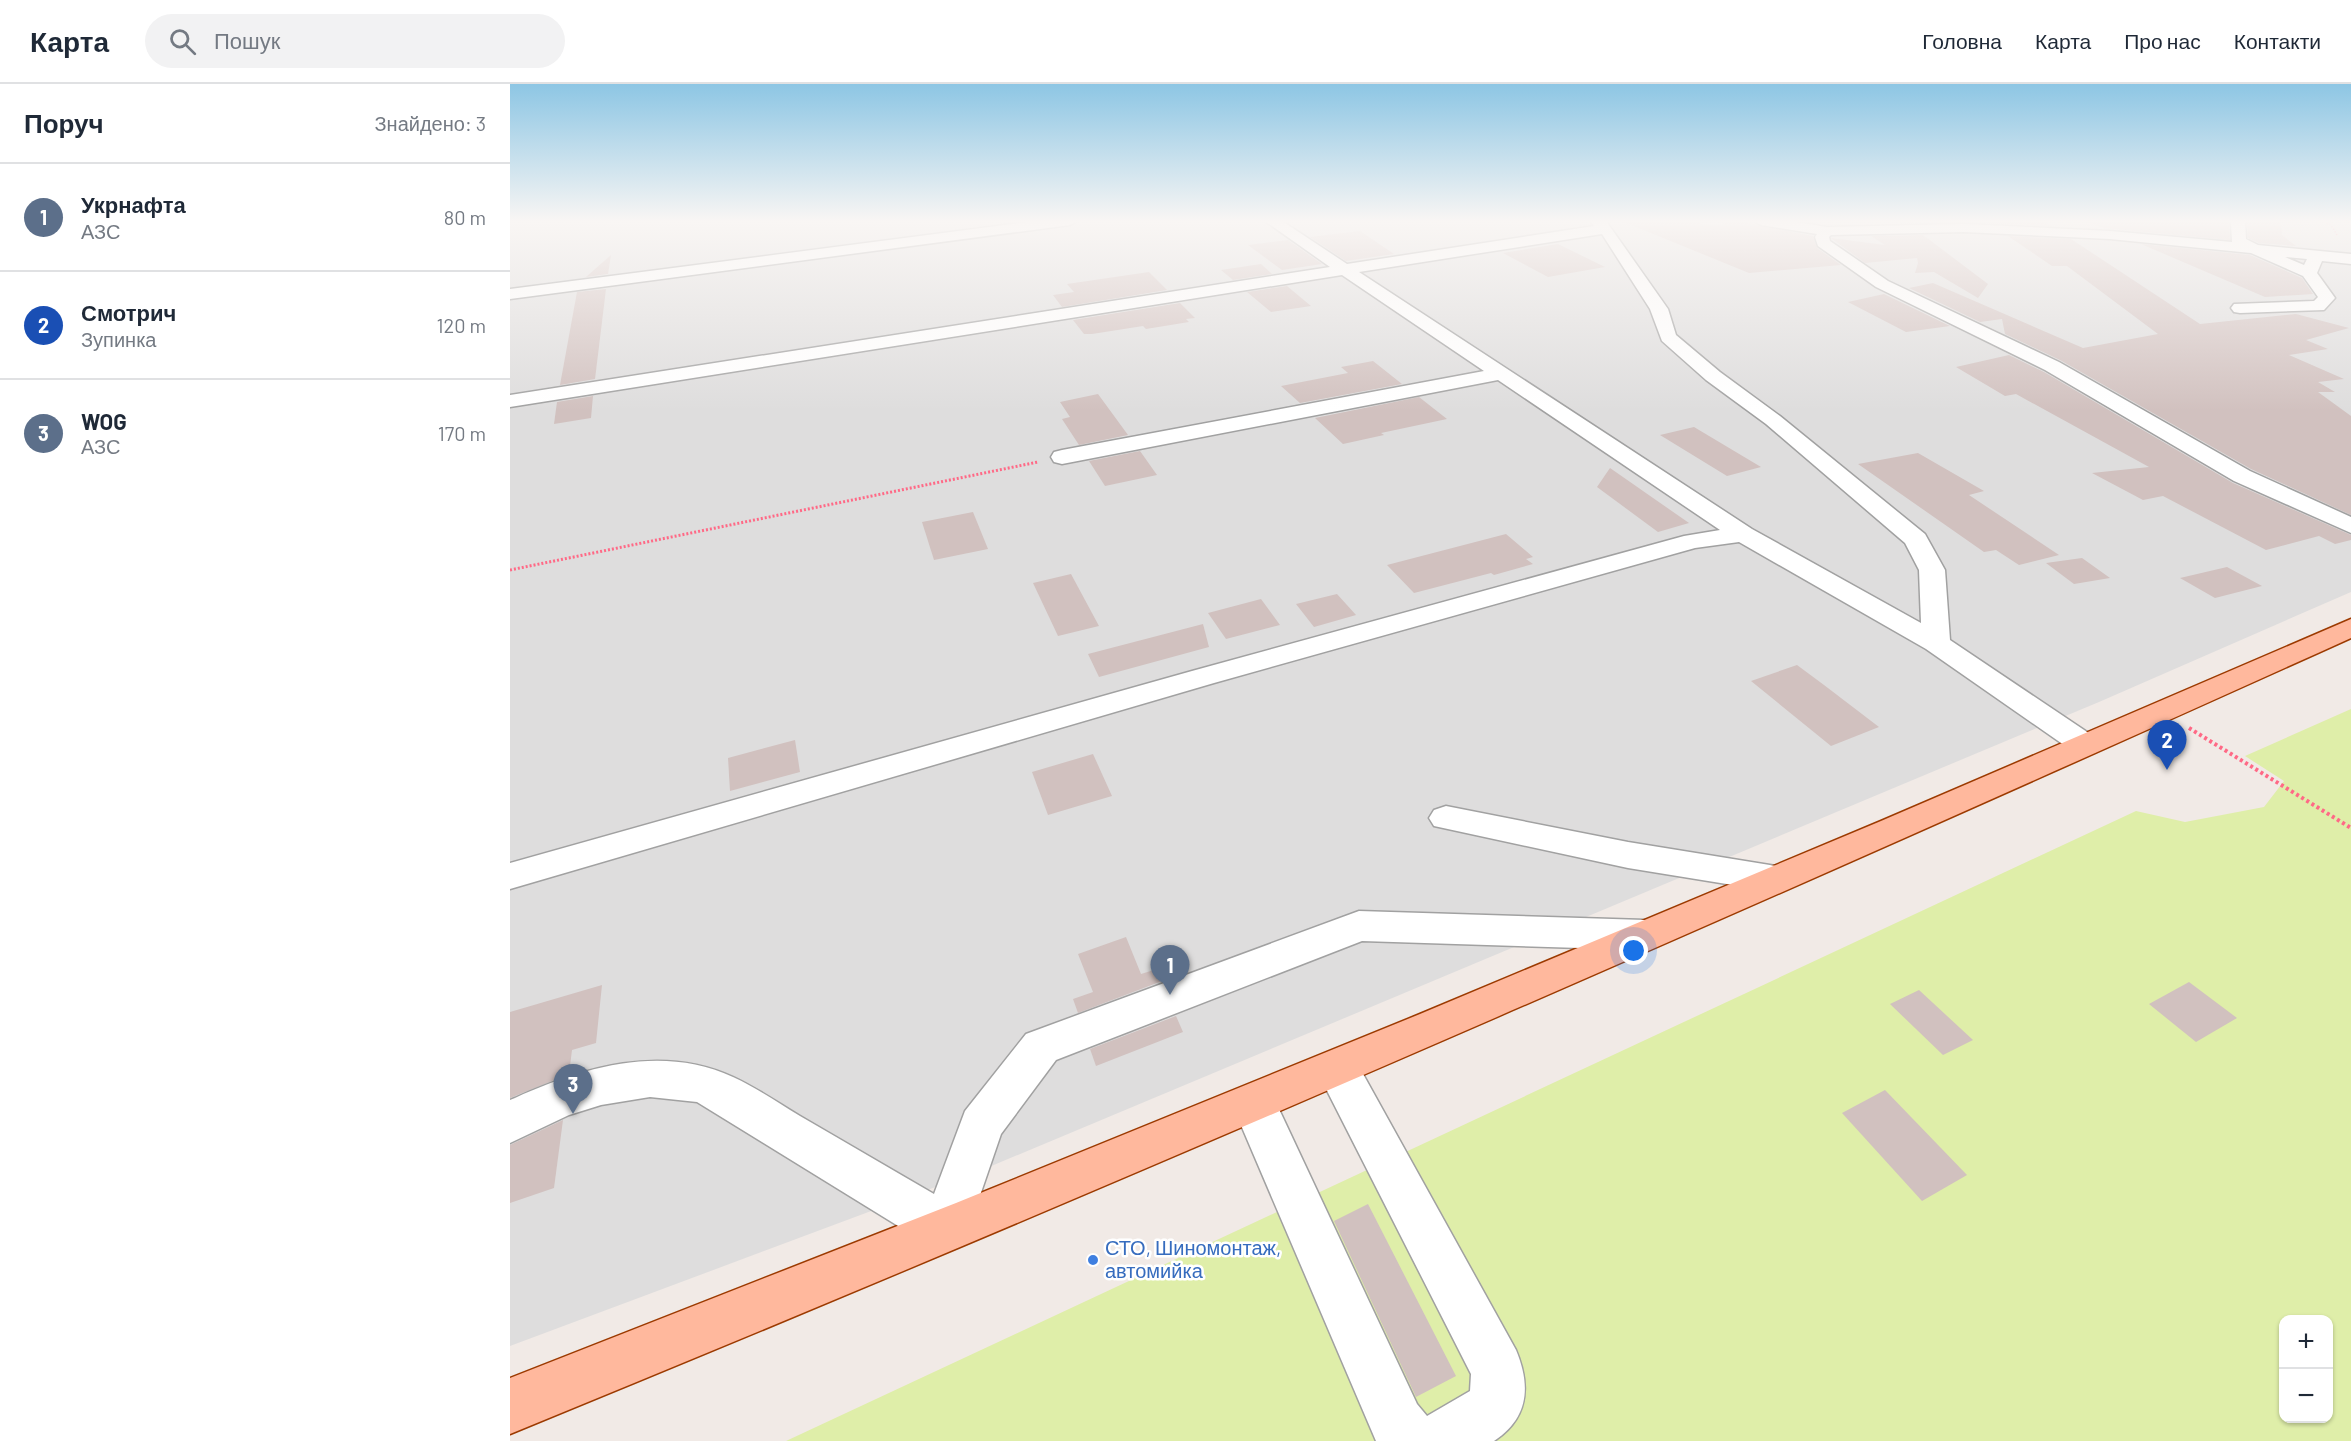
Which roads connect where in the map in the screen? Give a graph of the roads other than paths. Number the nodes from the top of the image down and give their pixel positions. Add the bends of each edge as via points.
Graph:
1 (584, 284) edge
2 (1245, 284) edge
3 (1365, 284) edge
4 (1642, 284) edge
5 (1883, 284) edge
6 (2317, 284) edge
7 (510, 294) edge
8 (2240, 308) dead end
9 (1499, 374) junction
10 (510, 401) edge
11 (1062, 457) road end
12 (2351, 526) edge
13 (1743, 534) junction
14 (2351, 627) edge
15 (1936, 643) junction
16 (2085, 745) junction
17 (1446, 818) dead end
18 (510, 876) edge
19 (1776, 879) junction
20 (1645, 935) junction
21 (1338, 1068) junction
22 (1254, 1104) junction
23 (510, 1123) edge
24 (946, 1228) junction
25 (510, 1406) edge
26 (1418, 1441) edge
27 (1436, 1441) edge

1 - 7 street
2 - 10 street
3 - 9 street
4 - 15 street via 1659,309 1668,337 1916,539 1932,570
5 - 12 street via 2052,366 2242,476
6 - 8 street via 2327,298 2318,306
9 - 11 street
9 - 13 street
13 - 15 street
13 - 18 street via 1693,541
14 - 16 main road
15 - 16 street
16 - 19 main road
17 - 19 street via 1628,855
19 - 20 main road
20 - 21 main road
20 - 24 street via 1359,927 1041,1047 981,1125
21 - 22 main road
21 - 27 street via 1497,1369 1501,1387 1497,1403 1484,1416
22 - 24 main road
22 - 26 street via 1396,1424
23 - 24 street via 532,1110 593,1088 650,1078 699,1083 737,1101
24 - 25 main road

